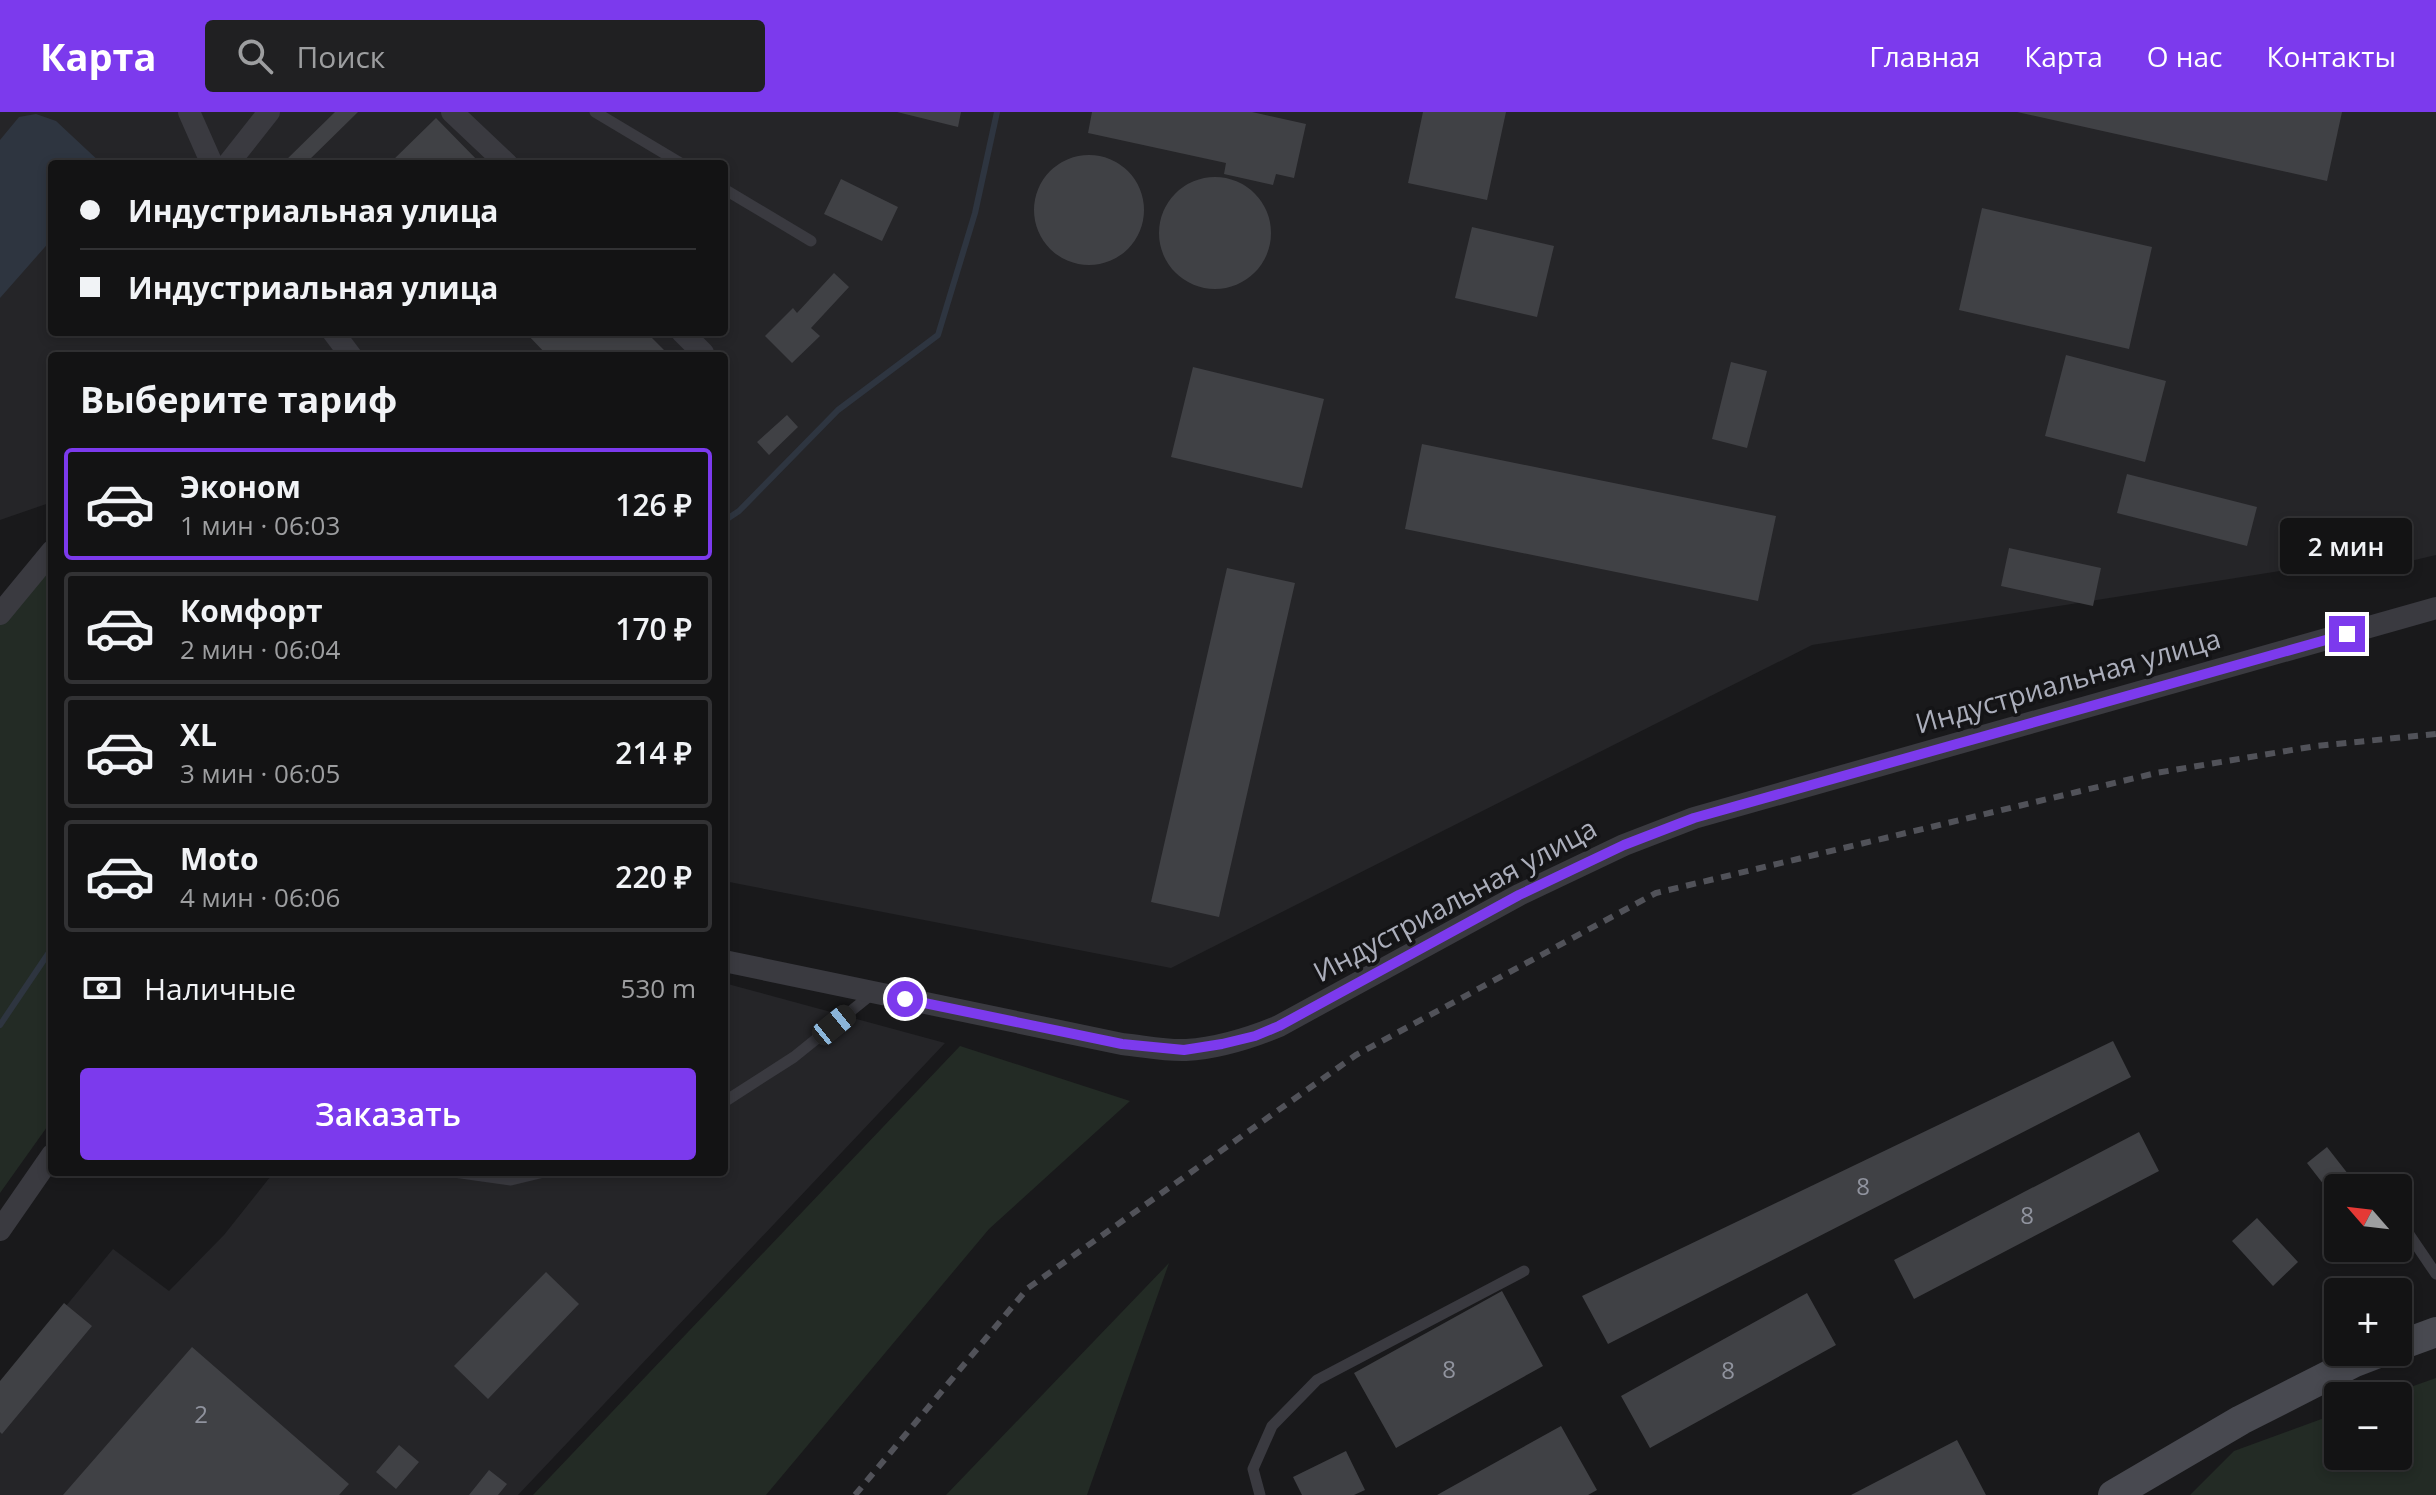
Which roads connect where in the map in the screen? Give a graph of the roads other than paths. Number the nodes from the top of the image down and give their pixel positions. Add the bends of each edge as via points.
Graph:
1 (189, 112) edge
2 (269, 112) edge
3 (452, 112) edge
4 (595, 112) edge
5 (210, 160) edge
6 (231, 160) edge
7 (503, 160) edge
8 (675, 160) edge
9 (728, 191) edge
10 (811, 241) dead end
11 (686, 336) edge
12 (702, 352) edge
13 (48, 556) edge
14 (2436, 608) edge
15 (0, 614) edge
16 (728, 962) edge
17 (874, 992) junction
18 (728, 1099) edge
19 (48, 1161) edge
20 (482, 1176) edge
21 (528, 1176) edge
22 (0, 1230) edge
23 (2412, 1239) edge
24 (1524, 1271) dead end
25 (2436, 1274) edge
26 (2436, 1332) edge
27 (2412, 1341) edge
28 (2347, 1366) edge
29 (1260, 1495) edge
30 (2113, 1495) edge

1 - 5 street
2 - 6 street
3 - 7 street
4 - 8 lane
9 - 10 lane
11 - 12 street
13 - 15 street
14 - 17 street, Индустриальная улица via 1694,818 1519,895 1255,1036 1184,1050 1122,1044
16 - 17 street, Индустриальная улица
17 - 18 lane via 794,1057
19 - 22 street
20 - 21 lane
23 - 25 lane
24 - 29 lane via 1317,1380 1272,1426 1253,1469
26 - 27 main road
28 - 30 main road

